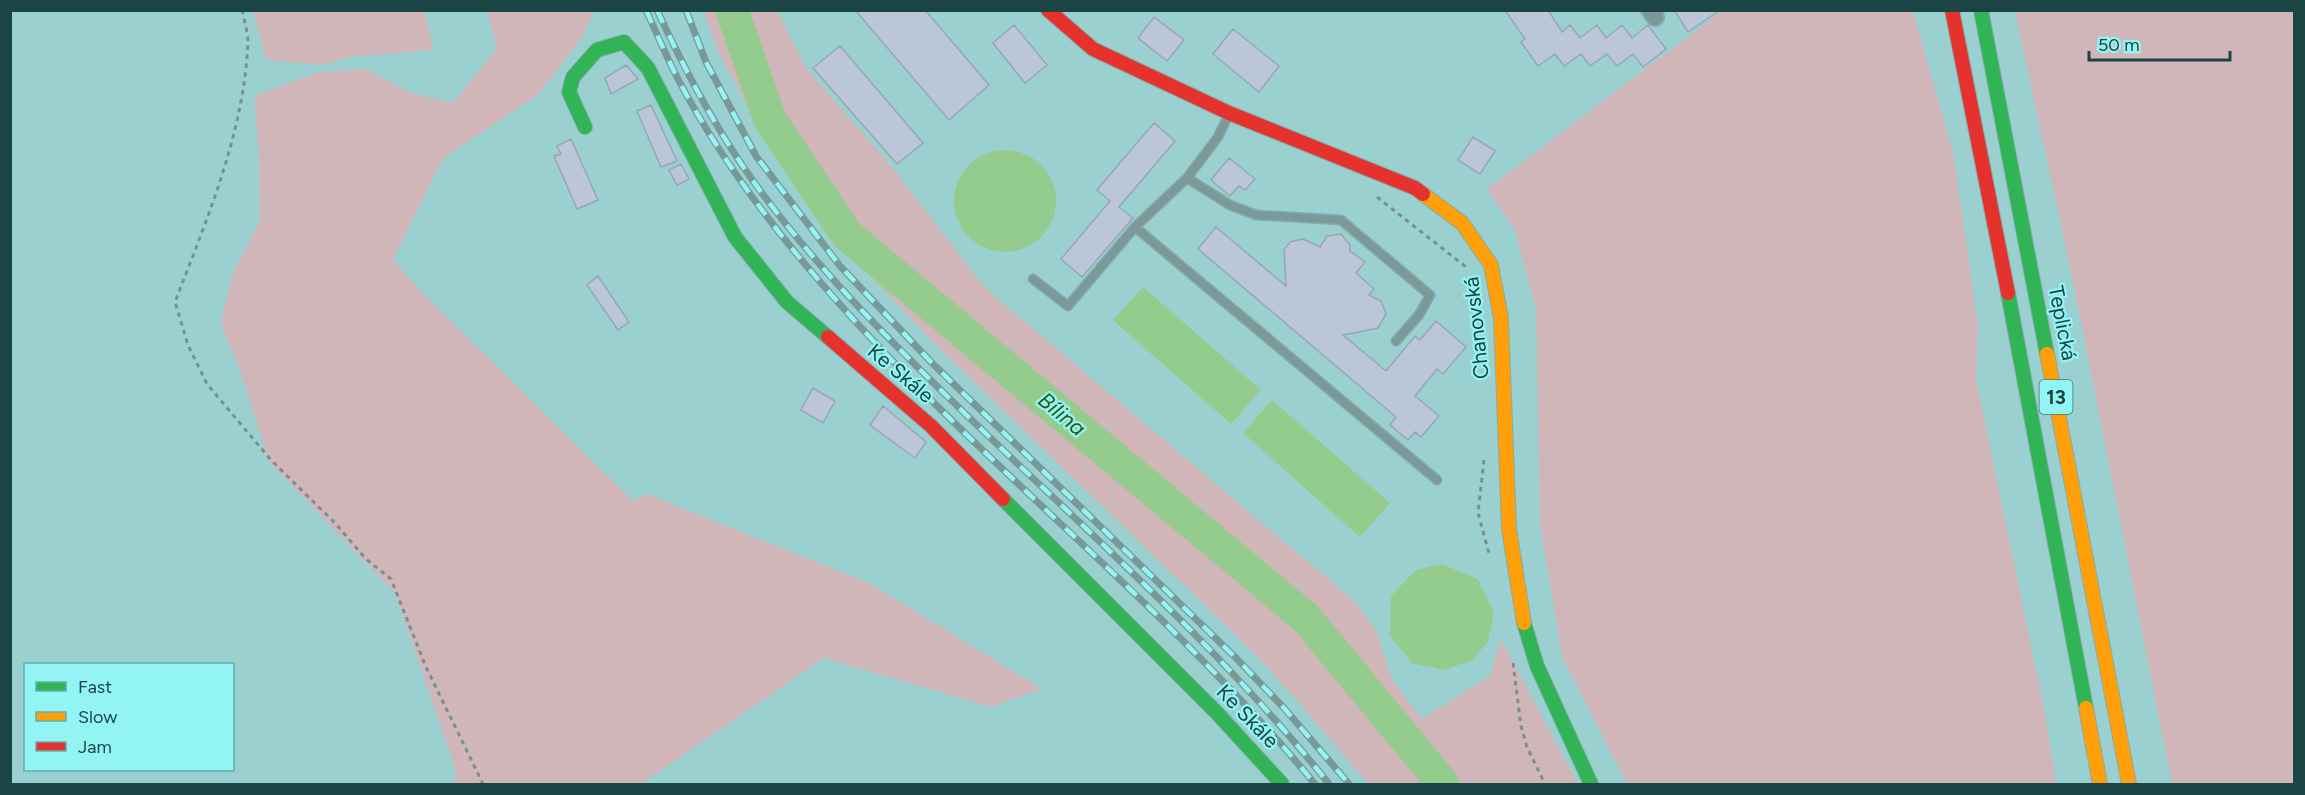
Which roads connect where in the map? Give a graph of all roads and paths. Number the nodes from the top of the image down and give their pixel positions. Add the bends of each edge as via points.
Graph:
1 (242, 10) edge
2 (1048, 10) edge
3 (1952, 10) edge
4 (1981, 10) edge
5 (1229, 113) junction
6 (585, 127) dead end
7 (1187, 178) junction
8 (1371, 192) dead end
9 (1135, 227) junction
10 (1472, 272) dead end
11 (1033, 279) dead end
12 (1396, 341) dead end
13 (1484, 458) dead end
14 (1437, 480) dead end
15 (1490, 558) dead end
16 (1512, 653) dead end
17 (483, 784) edge
18 (1282, 784) edge
19 (1545, 784) edge
20 (1591, 784) edge
21 (2100, 784) edge
22 (2129, 784) edge

1 - 17 path via 248,40 226,162 201,240 175,302 188,345 207,384 271,460 366,559 391,579 426,667
2 - 5 main road, Chanovská via 1093,49
3 - 21 main road, 13
4 - 22 main road, Teplická / 13
5 - 7 lane via 1218,137
5 - 20 main road, Chanovská via 1415,188 1462,223 1491,265 1501,318 1509,529 1521,613 1537,666
6 - 18 main road, Ke Skále via 569,92 573,77 597,50 624,42 648,68 735,237 787,302 931,426 1217,713
7 - 9 lane
7 - 12 lane via 1230,205 1256,215 1341,220 1430,296
8 - 10 path
9 - 11 lane via 1068,306
9 - 14 lane
13 - 15 path via 1478,513
16 - 19 path via 1521,726

